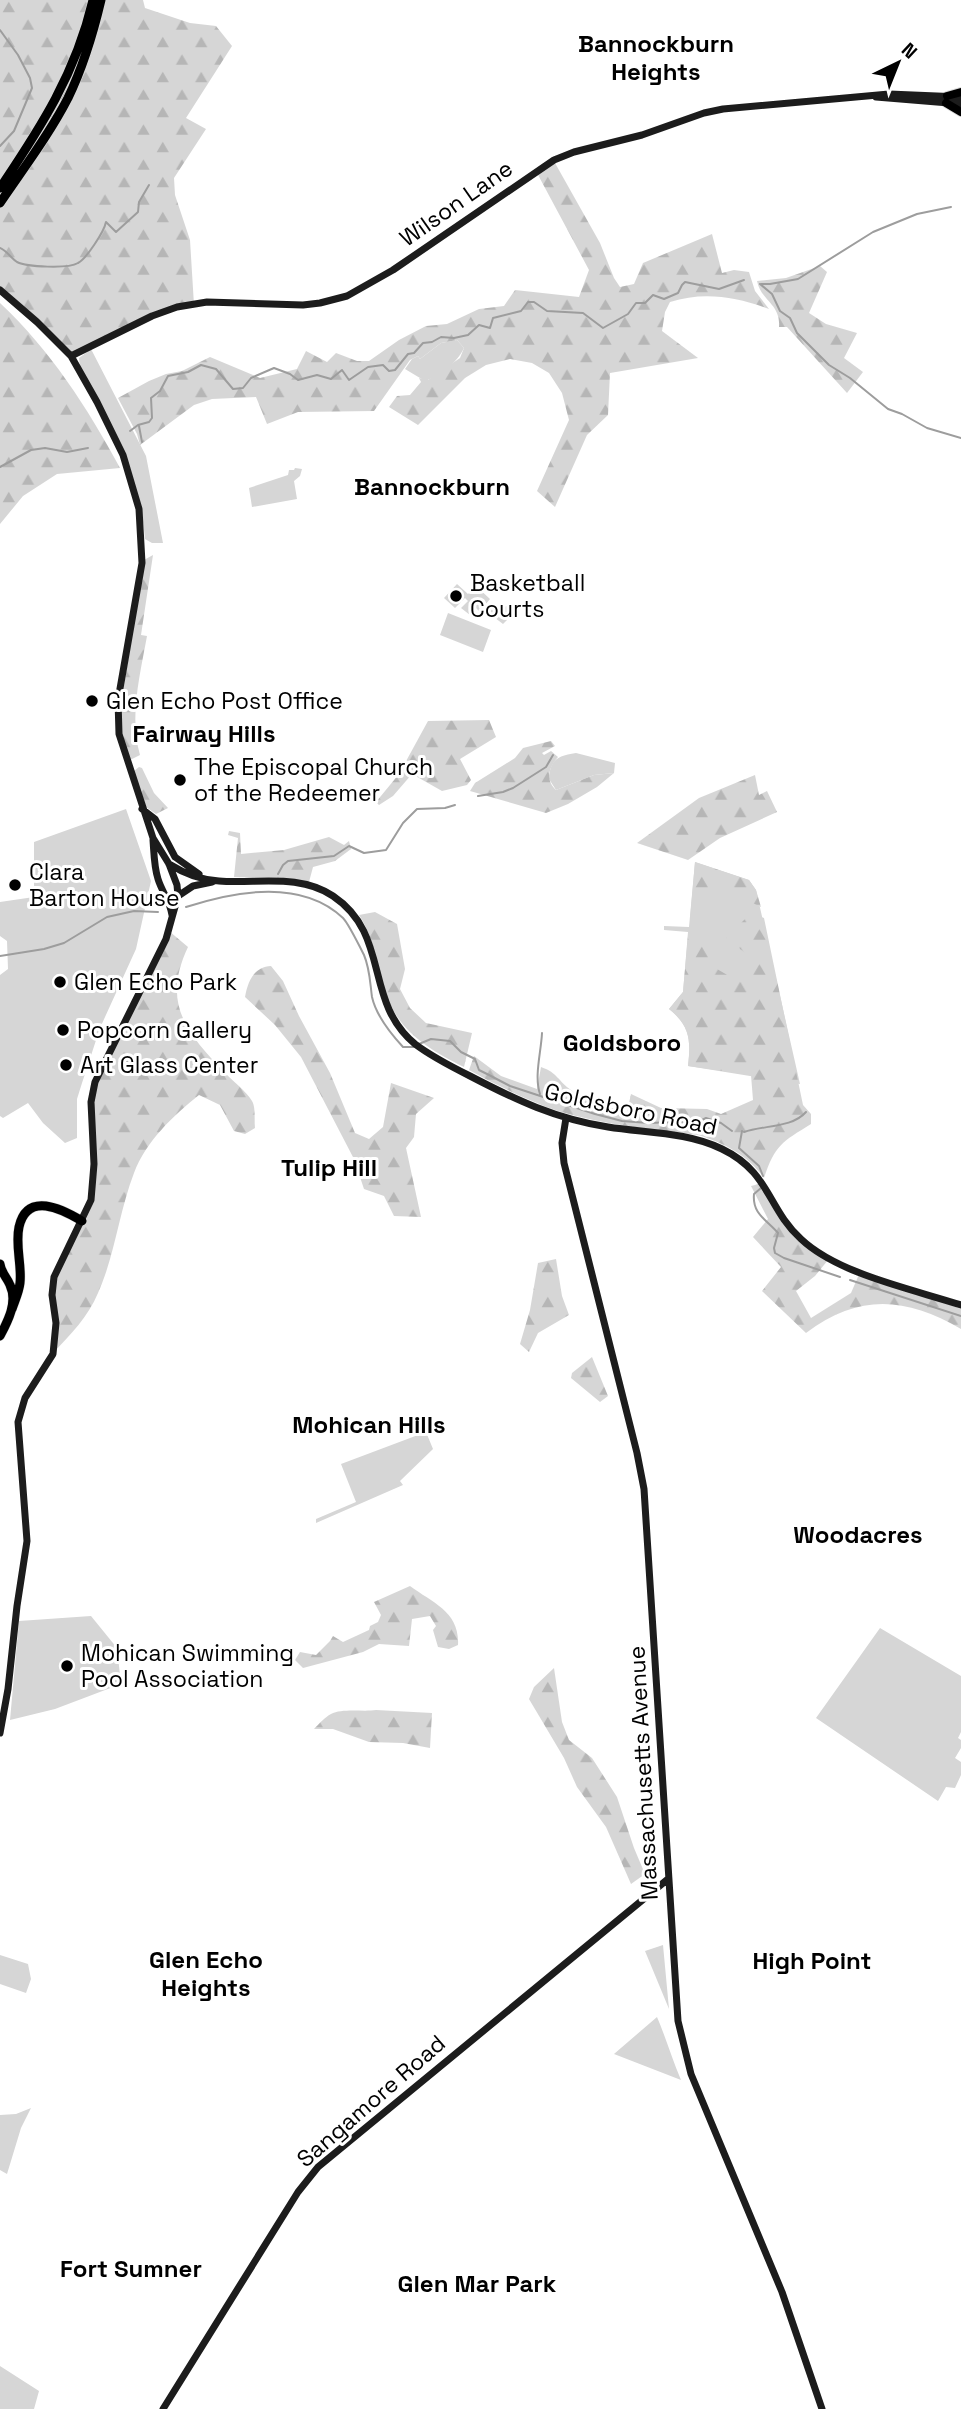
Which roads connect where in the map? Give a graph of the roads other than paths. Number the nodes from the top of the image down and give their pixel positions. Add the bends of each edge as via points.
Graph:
1 (93, 0) edge
2 (101, 0) edge
3 (961, 94) edge
4 (947, 99) junction
5 (961, 104) edge
6 (961, 112) edge
7 (0, 188) edge
8 (0, 203) edge
9 (3, 293) edge
10 (71, 356) junction
11 (142, 809) junction
12 (153, 838) junction
13 (175, 857) junction
14 (169, 864) junction
15 (156, 871) junction
16 (181, 871) junction
17 (220, 881) junction
18 (197, 884) junction
19 (162, 891) junction
20 (178, 896) junction
21 (173, 919) junction
22 (566, 1118) junction
23 (82, 1221) junction
24 (19, 1258) junction
25 (0, 1263) edge
26 (961, 1306) edge
27 (12, 1309) junction
28 (0, 1336) edge
29 (0, 1733) edge
30 (668, 1879) junction
31 (163, 2409) edge
32 (822, 2409) edge

1 - 7 highway via 86,31 60,94
2 - 8 highway via 68,98
3 - 4 main road
4 - 5 main road, Wilson Lane
4 - 6 main road
4 - 10 main road, Wilson Lane via 889,94 723,109 574,152 540,168 393,270 347,296 303,305 226,302 177,307
9 - 10 main road
10 - 11 main road via 123,456 139,509 142,563 118,720
11 - 12 main road
11 - 13 main road via 155,819
12 - 14 main road
12 - 15 main road
13 - 16 main road
13 - 17 main road via 194,872
14 - 15 main road via 161,863
14 - 16 main road, Goldsboro Road
14 - 20 main road
15 - 19 main road
16 - 17 main road, Goldsboro Road
16 - 18 main road via 186,881
17 - 18 main road, Goldsboro Road
17 - 22 main road, Goldsboro Road via 295,882 320,889 341,902 366,934 388,1011 405,1036 522,1104
18 - 20 main road, Goldsboro Road
19 - 20 main road
19 - 21 main road
20 - 21 main road
21 - 23 main road via 95,1082 91,1102 94,1179
22 - 26 main road, Goldsboro Road via 690,1138 718,1147 757,1174 794,1233 821,1255 843,1267
22 - 30 main road, Massachusetts Avenue via 564,1163 644,1489
23 - 24 highway via 48,1205 33,1209 19,1229
23 - 29 main road via 54,1277 54,1353 25,1398 18,1422 27,1541
24 - 25 highway via 12,1272
24 - 27 highway via 19,1287
25 - 27 highway via 12,1290
27 - 28 highway
30 - 31 main road, Sangamore Road via 318,2167
30 - 32 main road, Massachusetts Avenue via 678,2021 691,2074 787,2304

